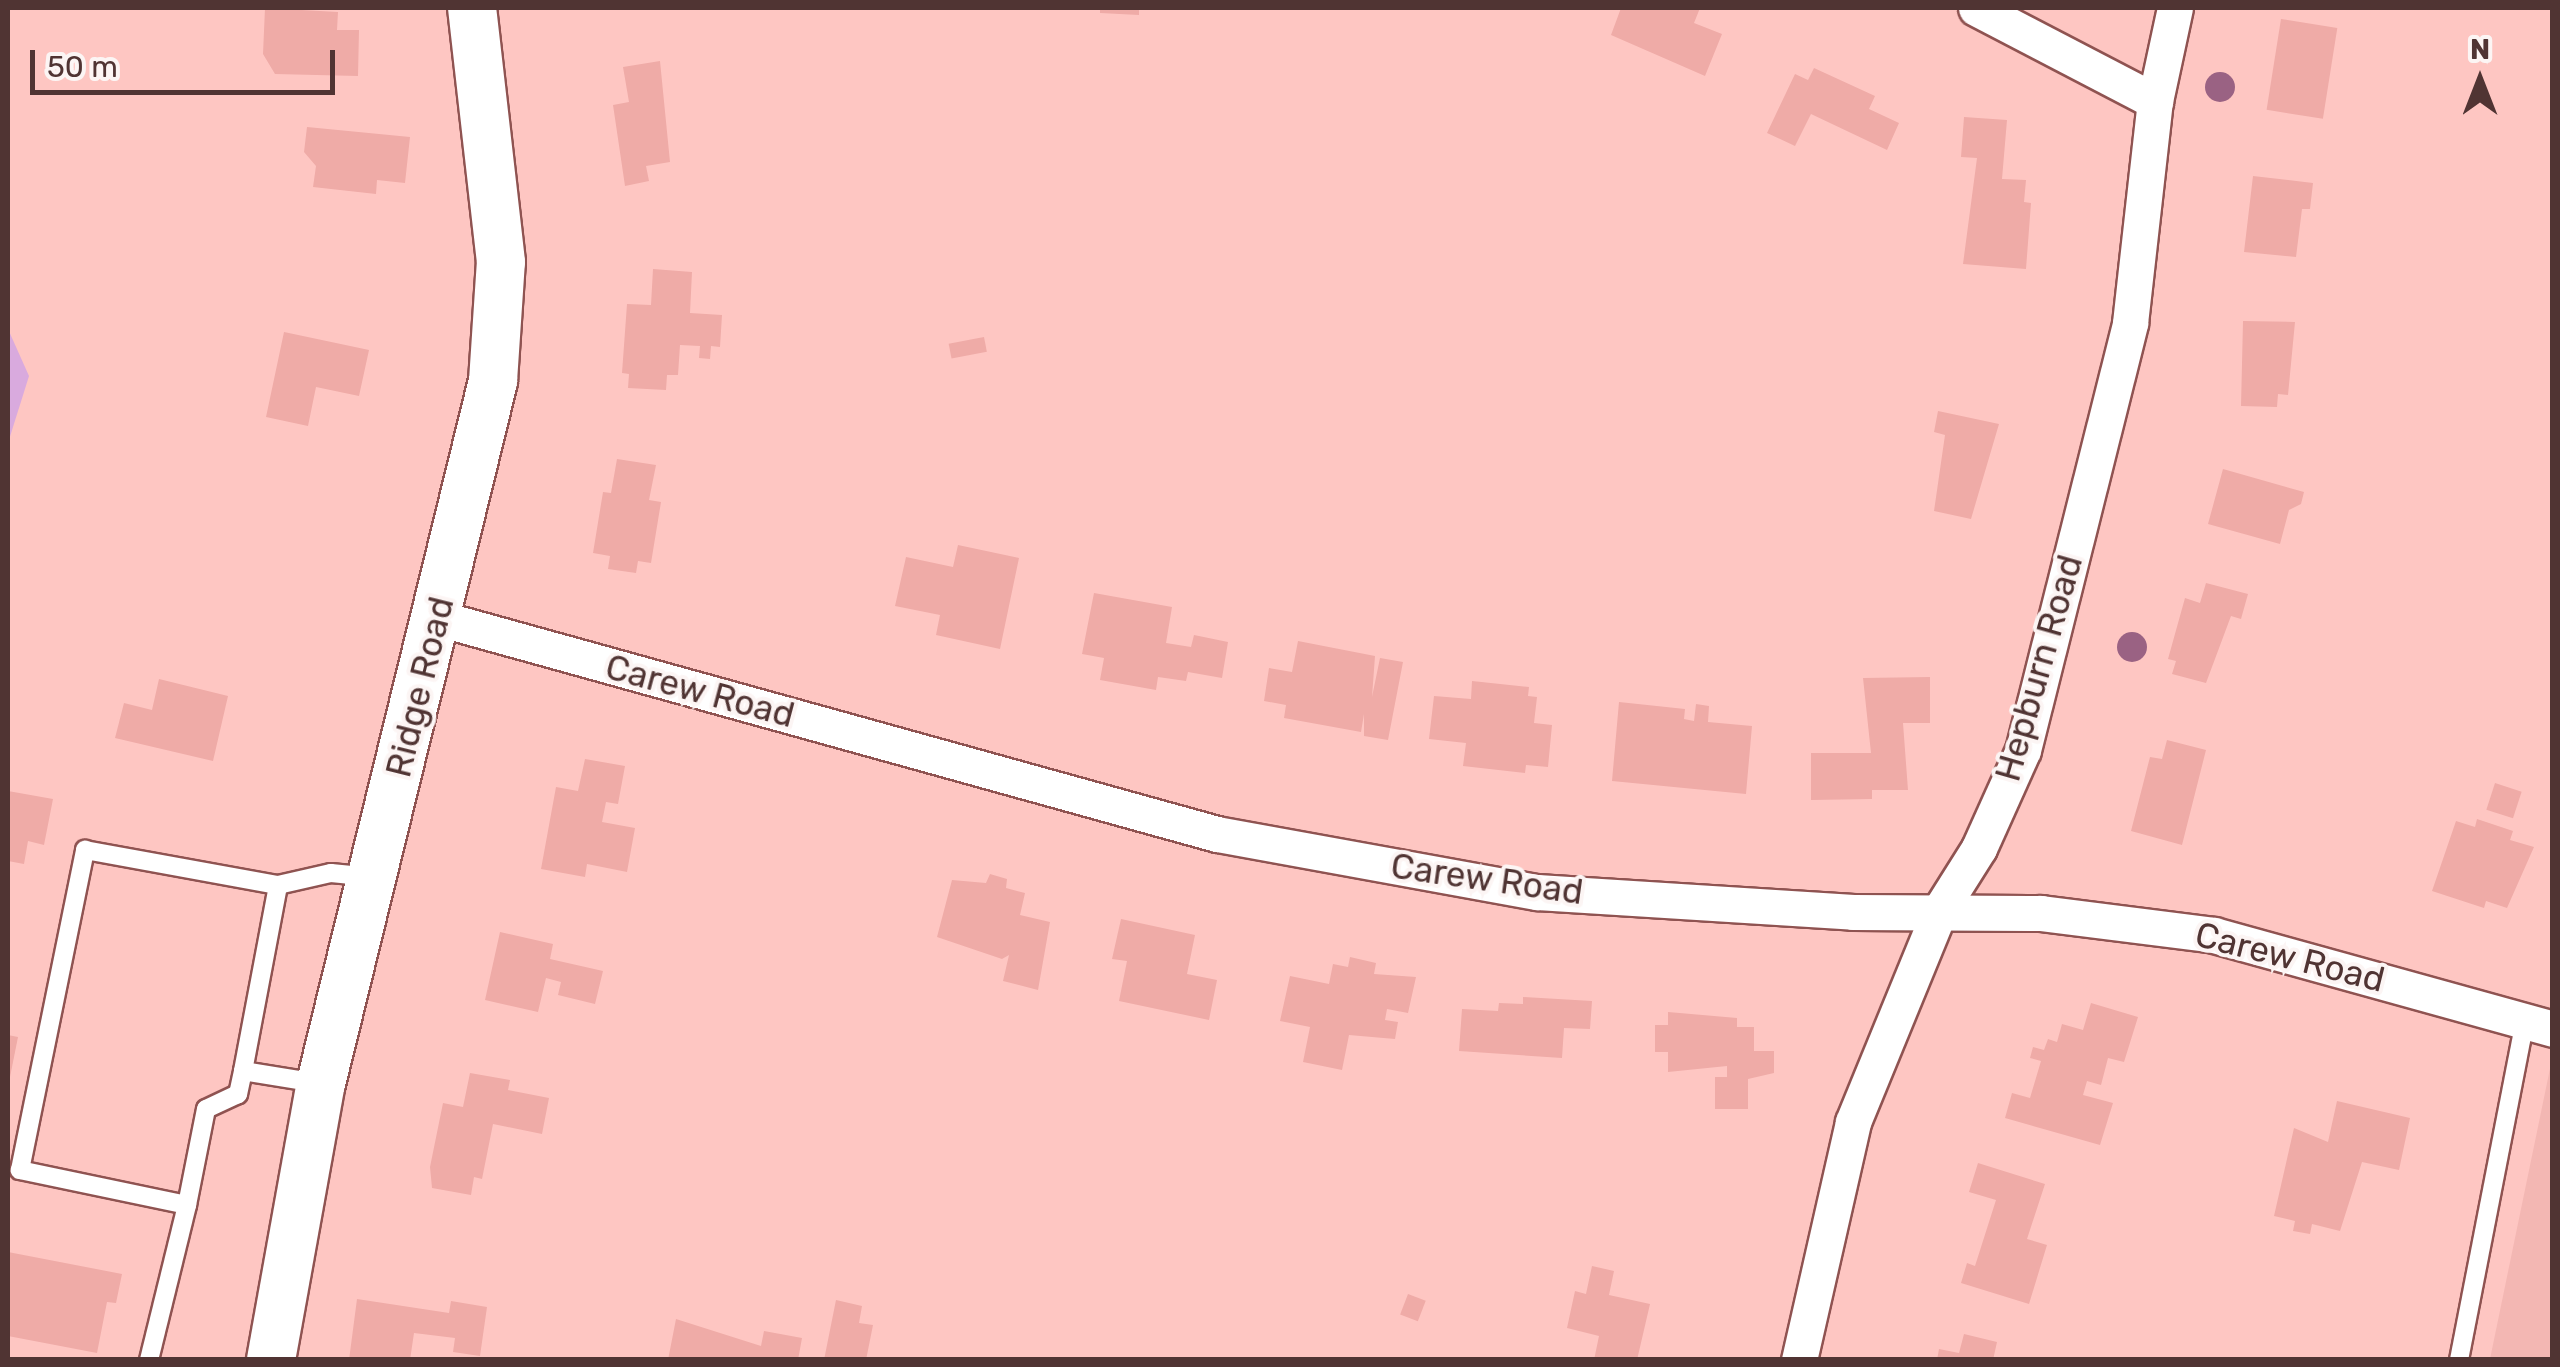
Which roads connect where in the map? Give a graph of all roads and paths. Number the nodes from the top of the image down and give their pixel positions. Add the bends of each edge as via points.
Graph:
1 (472, 8) edge
2 (1976, 8) edge
3 (2175, 8) edge
4 (2156, 101) junction
5 (438, 618) junction
6 (372, 876) junction
7 (278, 885) junction
8 (1940, 910) junction
9 (2539, 1025) edge
10 (243, 1070) junction
11 (321, 1084) junction
12 (186, 1205) junction
13 (149, 1360) edge
14 (271, 1360) edge
15 (1799, 1360) edge
16 (2460, 1360) edge

1 - 5 main road, Ridge Road via 496,202 499,311 489,398
2 - 4 street
3 - 4 street, Hepburn Road
4 - 8 street, Hepburn Road via 2130,322 2023,750 1979,848
5 - 6 main road, Ridge Road
5 - 8 street, Carew Road via 1217,834 1536,892 1854,912
6 - 7 lane via 331,873
6 - 11 main road, Ridge Road
7 - 10 lane
7 - 12 lane via 85,850 20,1170
8 - 9 street, Carew Road via 2041,912 2214,935
8 - 15 street, Hepburn Road via 1854,1122
9 - 16 lane
10 - 11 lane
10 - 12 lane via 238,1094 206,1109
11 - 14 main road, Ridge Road
12 - 13 lane

